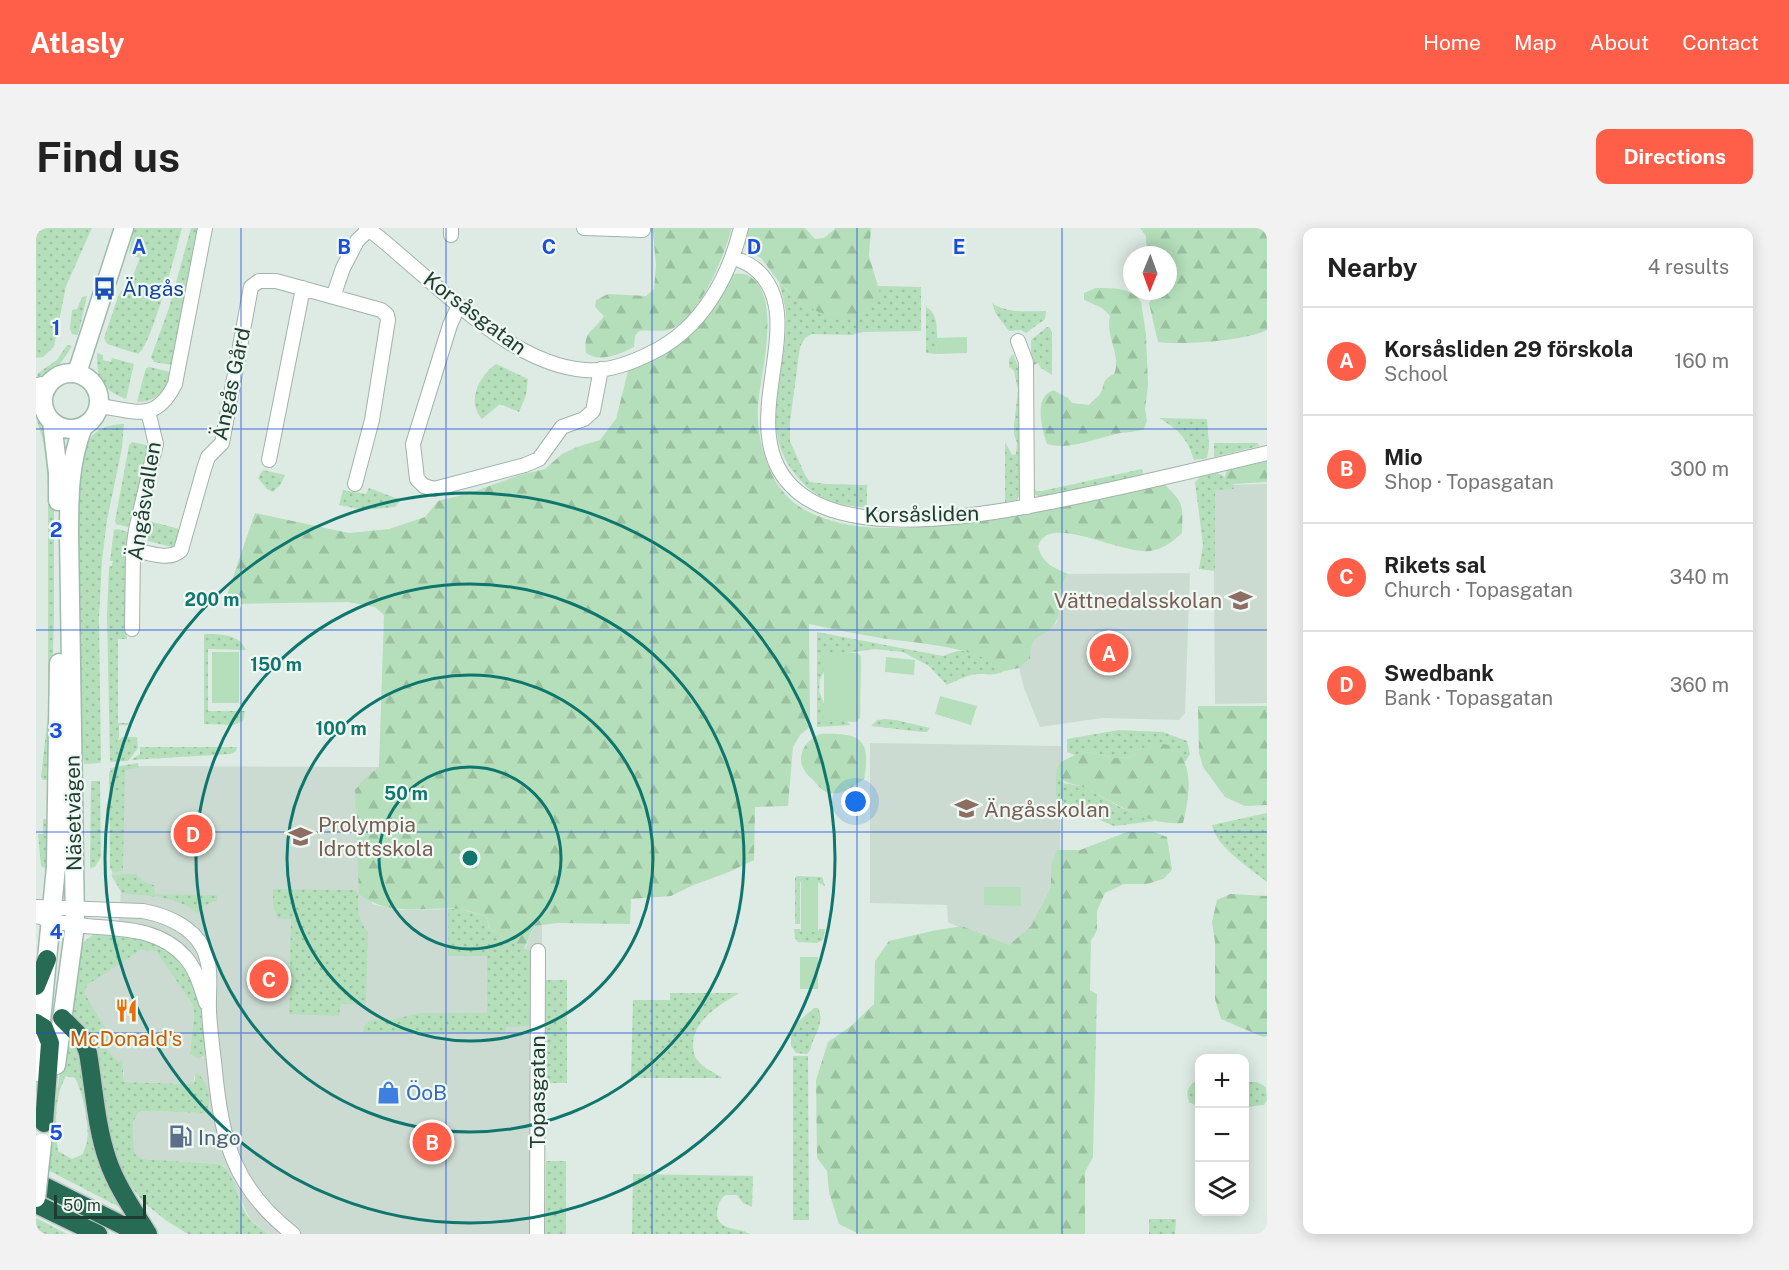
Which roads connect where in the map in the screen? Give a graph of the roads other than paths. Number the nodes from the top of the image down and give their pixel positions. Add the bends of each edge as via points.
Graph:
1 (124, 228) edge
2 (205, 228) edge
3 (368, 228) edge
4 (584, 228) edge
5 (741, 228) edge
6 (643, 230) dead end
7 (734, 257) junction
8 (303, 288) junction
9 (333, 297) junction
10 (459, 305) junction
11 (1018, 341) dead end
12 (601, 369) junction
13 (77, 373) junction
14 (42, 384) edge
15 (99, 406) junction
16 (148, 411) junction
17 (44, 412) edge
18 (83, 427) junction
19 (1267, 453) edge
20 (269, 460) dead end
21 (355, 484) dead end
22 (1027, 507) junction
23 (133, 550) junction
24 (132, 628) dead end
25 (44, 912) edge
26 (74, 917) junction
27 (538, 951) dead end
28 (47, 959) junction
29 (36, 986) edge
30 (209, 1010) junction
31 (62, 1018) junction
32 (38, 1023) edge
33 (37, 1052) edge
34 (36, 1072) edge
35 (44, 1123) junction
36 (36, 1180) edge
37 (36, 1198) edge
38 (36, 1204) edge
39 (72, 1221) junction
40 (87, 1234) edge
41 (98, 1234) edge
42 (140, 1234) edge
43 (148, 1234) edge
44 (293, 1234) edge
45 (537, 1234) edge

1 - 13 street
2 - 16 street, Ängåsvallen via 175,384 167,400
3 - 9 street via 343,268
3 - 10 street, Korsåsgatan
4 - 6 street
5 - 7 street, Korsåsgatan
7 - 12 street, Korsåsgatan via 704,309 683,331 641,358
7 - 22 street, Korsåsliden via 758,271 774,298 778,324 768,429 775,461 796,491 829,510 884,518 936,518
8 - 9 street, Ängås Gård
8 - 20 street
8 - 23 street, Ängås Gård via 265,280 251,288 222,443 208,458 181,550 170,556
9 - 21 street, Ängås Gård via 381,310 388,320 372,420
10 - 12 street, Korsåsgatan via 536,358 585,370
10 - 12 street via 413,444 417,479 429,489 538,459 562,427 593,411
11 - 22 street via 1026,362
13 - 14 street via 61,374
13 - 15 street via 92,381
14 - 17 street
15 - 16 street, Ängåsvallen
15 - 18 street via 96,415
16 - 23 street, Ängåsvallen via 156,444
17 - 18 street via 67,429
17 - 25 street, Näsetvägen via 58,473 59,653 57,811
18 - 26 street, Näsetvägen via 71,473 69,524
19 - 22 street, Korsåsliden
23 - 24 street, Ängåsvallen
25 - 26 street
25 - 28 street, Näsetvägen
26 - 30 street via 143,931 167,943 192,967
26 - 30 street via 143,911 171,919 202,945 209,964
26 - 31 street, Näsetvägen
27 - 45 street, Topasgatan
28 - 29 highway
28 - 32 street, Näsetvägen
30 - 44 street via 220,1121 230,1154 255,1198
31 - 35 street, Näsetvägen
31 - 43 highway via 85,1046 108,1162
32 - 33 street, Näsetvägen
32 - 35 highway via 50,1043
33 - 34 street, Näsetvägen
35 - 37 street, Näsetvägen, bridge
36 - 42 highway
38 - 39 highway
39 - 40 highway
39 - 41 highway

